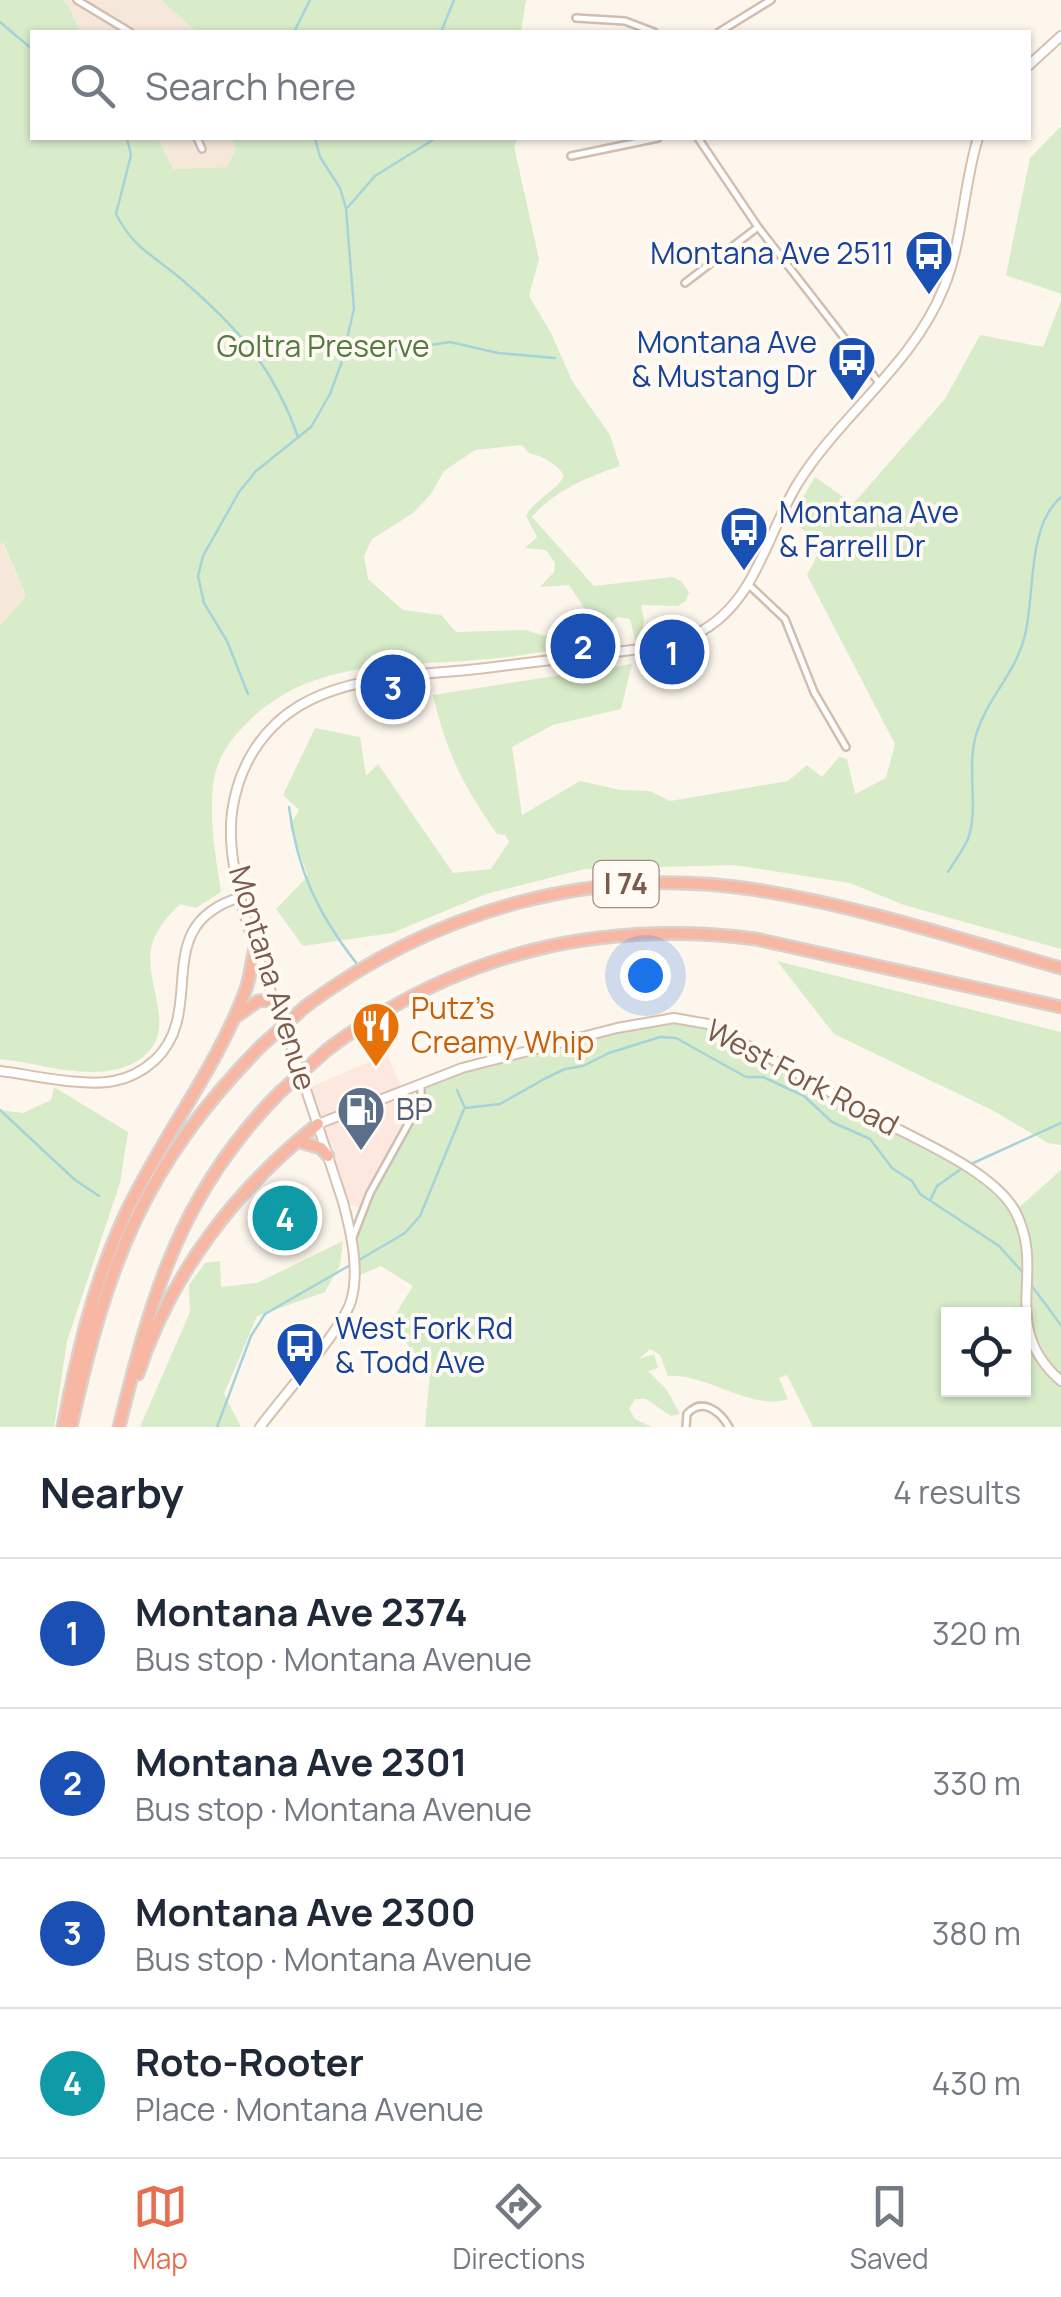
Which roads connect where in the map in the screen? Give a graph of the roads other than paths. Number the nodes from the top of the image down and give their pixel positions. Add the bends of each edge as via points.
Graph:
1 (76, 0) edge
2 (771, 0) edge
3 (576, 18) dead end
4 (127, 30) edge
5 (649, 30) edge
6 (722, 30) edge
7 (1061, 36) edge
8 (1031, 63) edge
9 (198, 140) edge
10 (648, 140) edge
11 (699, 140) edge
12 (978, 140) edge
13 (202, 149) dead end
14 (571, 156) dead end
15 (758, 228) junction
16 (685, 282) dead end
17 (880, 384) junction
18 (749, 585) junction
19 (846, 747) dead end
20 (241, 897) junction
21 (256, 944) junction
22 (1061, 968) edge
23 (274, 1000) junction
24 (1061, 1006) edge
25 (230, 1025) junction
26 (0, 1071) edge
27 (420, 1082) junction
28 (318, 1124) junction
29 (297, 1141) junction
30 (328, 1156) junction
31 (352, 1240) junction
32 (1061, 1381) edge
33 (63, 1427) edge
34 (70, 1427) edge
35 (121, 1427) edge
36 (260, 1427) edge
37 (686, 1427) edge
38 (729, 1427) edge

1 - 4 street
2 - 6 street
3 - 5 street via 625,20
7 - 8 street
9 - 13 street
10 - 14 street
11 - 15 street
12 - 17 street, Montana Avenue via 946,283 917,339
15 - 16 street
15 - 17 street
17 - 18 street, Montana Avenue via 798,484
18 - 19 street via 785,618 814,692
18 - 20 street, Montana Avenue via 718,620 682,640 381,681 300,705 260,740 237,790 232,830
20 - 21 street, Montana Avenue
20 - 26 street via 208,914 186,943 175,1032 150,1065 103,1082
21 - 23 street, Montana Avenue
21 - 25 highway
22 - 34 highway, I 74, bridge via 746,888 634,884 534,897 403,944 306,1006 260,1046 188,1128 137,1212 109,1279
23 - 25 highway via 251,1004
23 - 28 street, Montana Avenue
24 - 35 highway, I 74, bridge via 710,933 634,933 470,968 388,1008 328,1048 278,1093 222,1162 178,1236 144,1323
25 - 33 highway via 103,1265
27 - 28 street, West Fork Road
27 - 31 street via 421,1101
27 - 32 street, West Fork Road via 661,1019 708,1024 952,1158 999,1191 1024,1232 1030,1340
28 - 29 highway
28 - 30 street, Montana Avenue
29 - 30 highway
29 - 35 highway via 241,1196 194,1256 148,1346
30 - 31 street, Montana Avenue
31 - 36 street via 346,1314
37 - 38 street via 696,1406 719,1414

